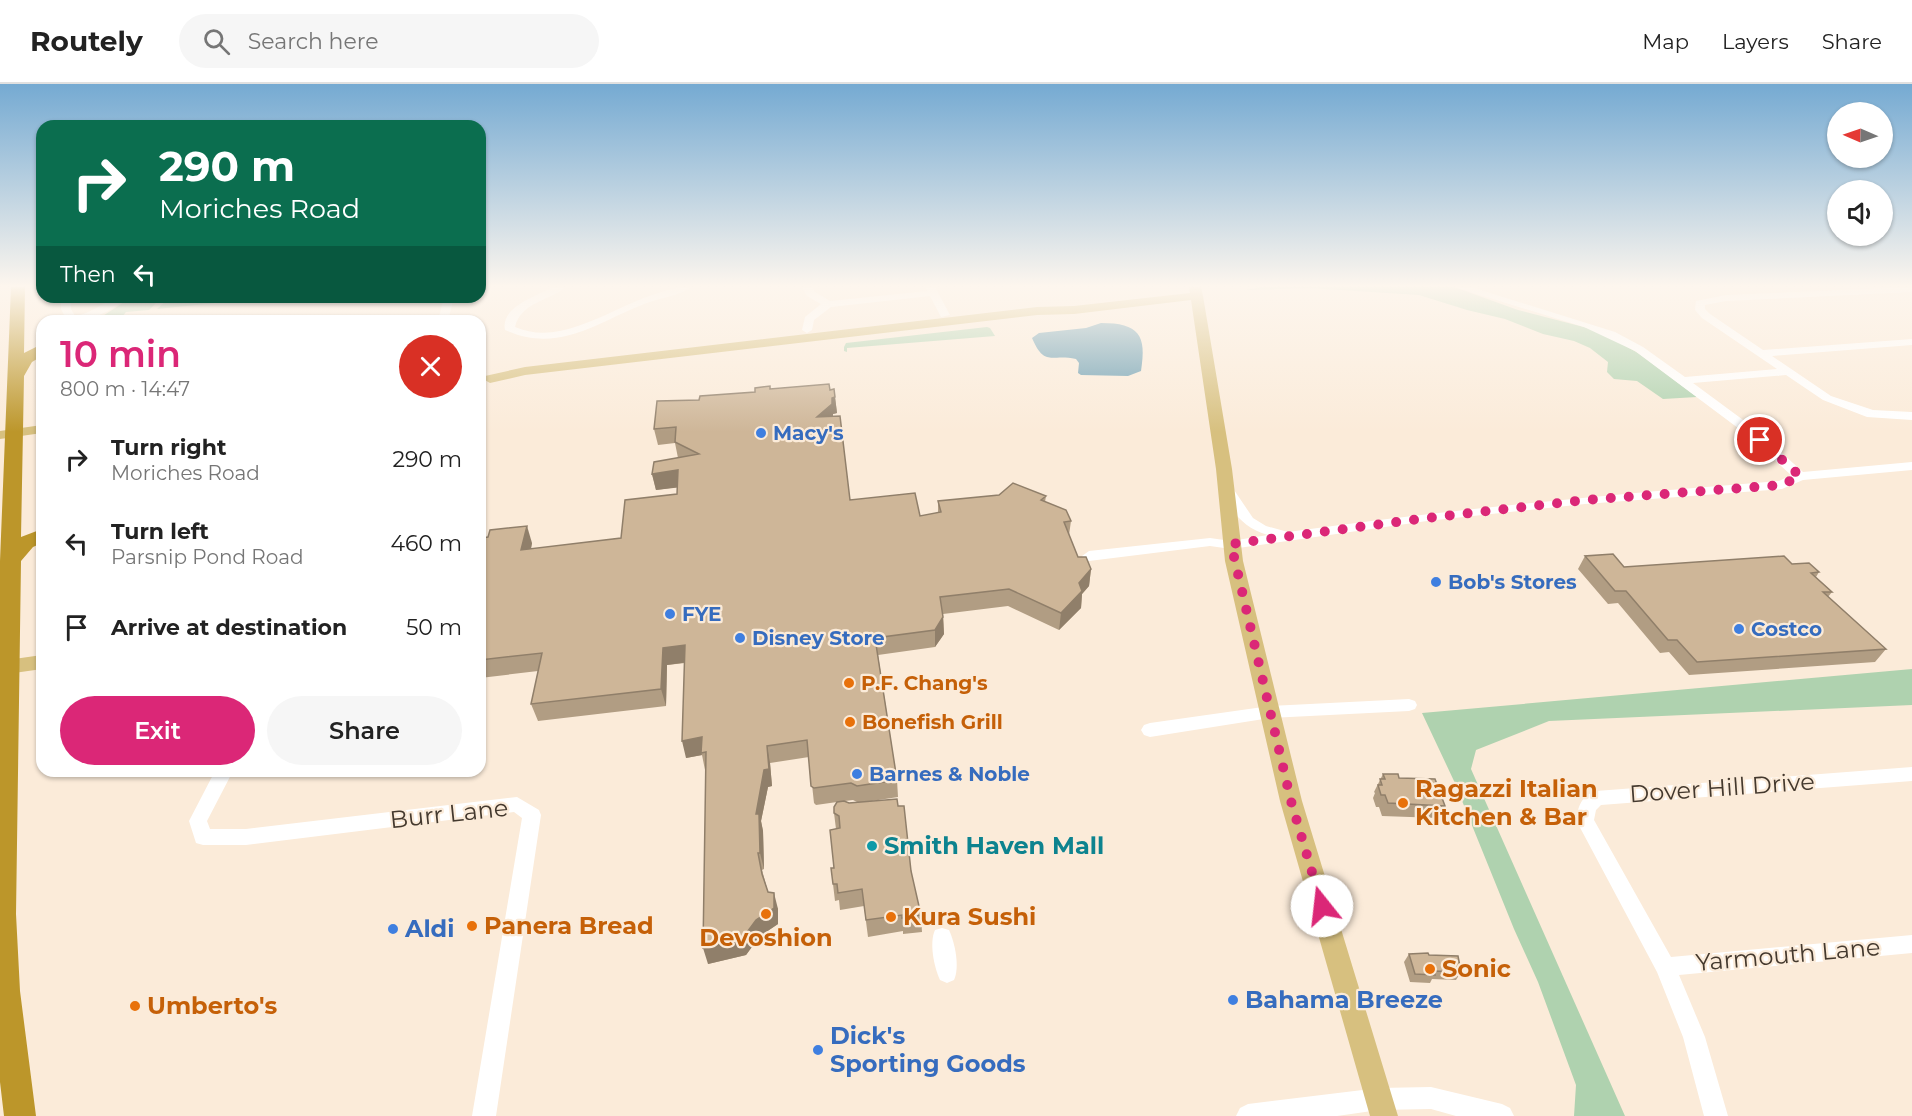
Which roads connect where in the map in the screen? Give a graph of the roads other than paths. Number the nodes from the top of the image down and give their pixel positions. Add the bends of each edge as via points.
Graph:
1 (16, 335) edge
2 (18, 335) edge
3 (525, 335) edge
4 (541, 335) edge
5 (891, 335) edge
6 (1202, 335) edge
7 (1613, 335) edge
8 (1734, 335) edge
9 (1912, 342) edge
10 (36, 348) edge
11 (36, 353) edge
12 (1761, 353) junction
13 (1787, 372) junction
14 (15, 378) junction
15 (486, 380) edge
16 (1682, 381) junction
17 (1912, 416) edge
18 (36, 430) edge
19 (7, 434) edge
20 (1912, 466) edge
21 (1800, 476) junction
22 (1225, 486) junction
23 (12, 517) junction
24 (36, 530) edge
25 (1297, 535) junction
26 (36, 538) edge
27 (1227, 545) junction
28 (1091, 560) dead end
29 (10, 561) junction
30 (36, 663) edge
31 (4, 667) edge
32 (1409, 705) dead end
33 (1270, 712) junction
34 (1150, 730) dead end
35 (1912, 774) edge
36 (221, 777) edge
37 (942, 937) dead end
38 (1912, 944) edge
39 (1665, 967) junction
40 (947, 973) dead end
41 (1381, 1107) edge
42 (20, 1116) edge
43 (484, 1116) edge
44 (1248, 1116) edge
45 (1502, 1116) edge
46 (1716, 1116) edge

1 - 14 highway
2 - 10 highway via 25,346
3 - 4 street
5 - 15 main road
6 - 22 main road
7 - 16 street via 1640,349
8 - 12 street
9 - 12 street
11 - 14 highway via 26,359
12 - 13 street
13 - 16 street
13 - 17 street via 1849,407 1886,416
14 - 19 highway
16 - 21 street via 1750,431
18 - 19 main road
19 - 23 highway
20 - 21 street
21 - 25 street via 1782,485 1585,500
22 - 25 street via 1240,516 1249,523 1280,534
22 - 27 main road
23 - 24 highway via 25,531
23 - 29 highway
25 - 27 street
26 - 29 highway
27 - 28 street via 1213,551
27 - 33 main road
29 - 31 highway
30 - 31 main road
31 - 42 highway via 3,952
32 - 33 street
33 - 34 street
33 - 41 main road via 1291,801
35 - 39 street, Dover Hill Drive via 1596,798 1587,807 1586,820
36 - 43 street, Burr Lane via 198,821 203,837 246,837 517,804 532,815
37 - 40 street
38 - 39 street, Yarmouth Lane
39 - 46 street, Dover Hill Drive via 1694,1037
41 - 44 street
41 - 45 street via 1431,1098

